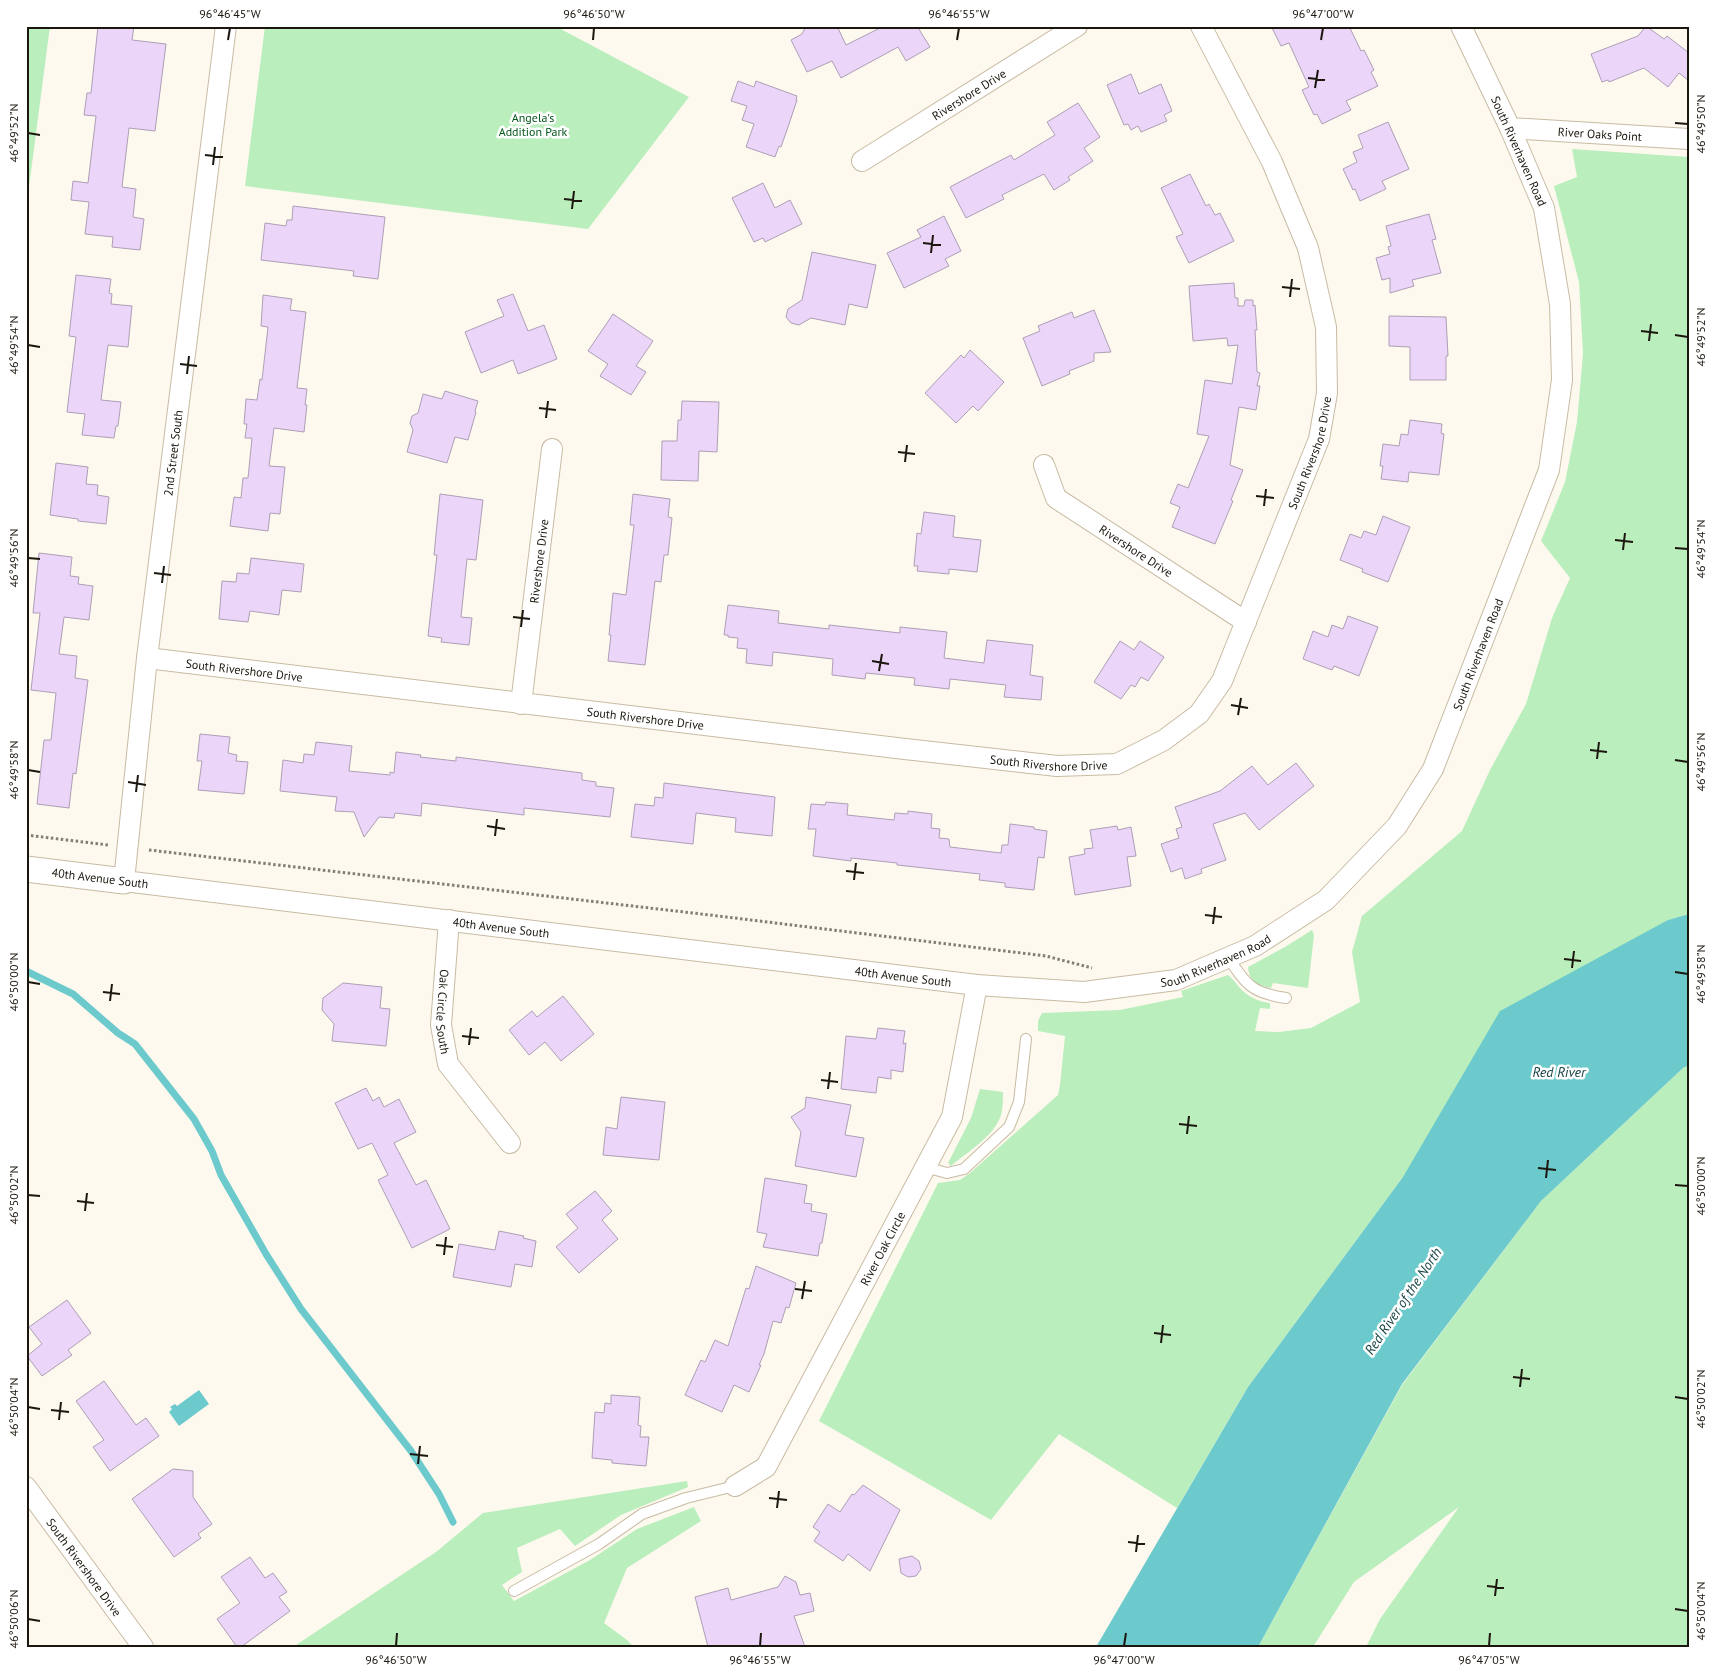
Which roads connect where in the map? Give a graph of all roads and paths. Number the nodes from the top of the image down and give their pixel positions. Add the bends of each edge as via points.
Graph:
1 (226, 26) edge
2 (1077, 26) edge
3 (1201, 26) edge
4 (1461, 26) edge
5 (1510, 128) junction
6 (1689, 139) edge
7 (862, 161) dead end
8 (552, 449) dead end
9 (1044, 465) dead end
10 (1246, 622) junction
11 (147, 658) junction
12 (521, 704) junction
13 (26, 836) edge
14 (127, 847) junction
15 (26, 869) edge
16 (124, 881) junction
17 (449, 920) junction
18 (1228, 957) junction
19 (1096, 969) dead end
20 (977, 985) junction
21 (1286, 998) dead end
22 (1026, 1039) dead end
23 (510, 1143) dead end
24 (925, 1167) junction
25 (735, 1486) joint
26 (26, 1488) edge
27 (514, 1591) dead end
28 (143, 1647) edge

1 - 11 street, 2nd Street South
2 - 7 street, Rivershore Drive
3 - 10 street, South Rivershore Drive via 1272,162 1308,248 1326,327 1327,393 1319,439
4 - 5 street, South Riverhaven Road
5 - 6 street, River Oaks Point
5 - 18 street, South Riverhaven Road via 1544,208 1560,304 1562,380 1549,470 1433,769 1396,826 1326,900 1255,946
8 - 12 street, Rivershore Drive
9 - 10 street, Rivershore Drive via 1056,498
10 - 12 street, South Rivershore Drive via 1222,681 1199,714 1164,740 1117,764 1057,766
11 - 12 street, South Rivershore Drive
11 - 14 street, 2nd Street South
13 - 14 path
14 - 16 street, 2nd Street South
14 - 19 path via 1046,956
15 - 16 street, 40th Avenue South
16 - 17 street, 40th Avenue South
17 - 20 street, 40th Avenue South
17 - 23 street, Oak Circle South via 441,1025 448,1064
18 - 20 street, South Riverhaven Road via 1176,980 1084,992
18 - 21 lane via 1249,986 1270,996
20 - 24 street, River Oak Circle via 952,1117
22 - 24 lane via 1019,1102 1009,1127 964,1169 947,1174
24 - 25 street, River Oak Circle via 766,1467
25 - 27 lane via 686,1498 642,1514 599,1544
26 - 28 street, South Rivershore Drive

